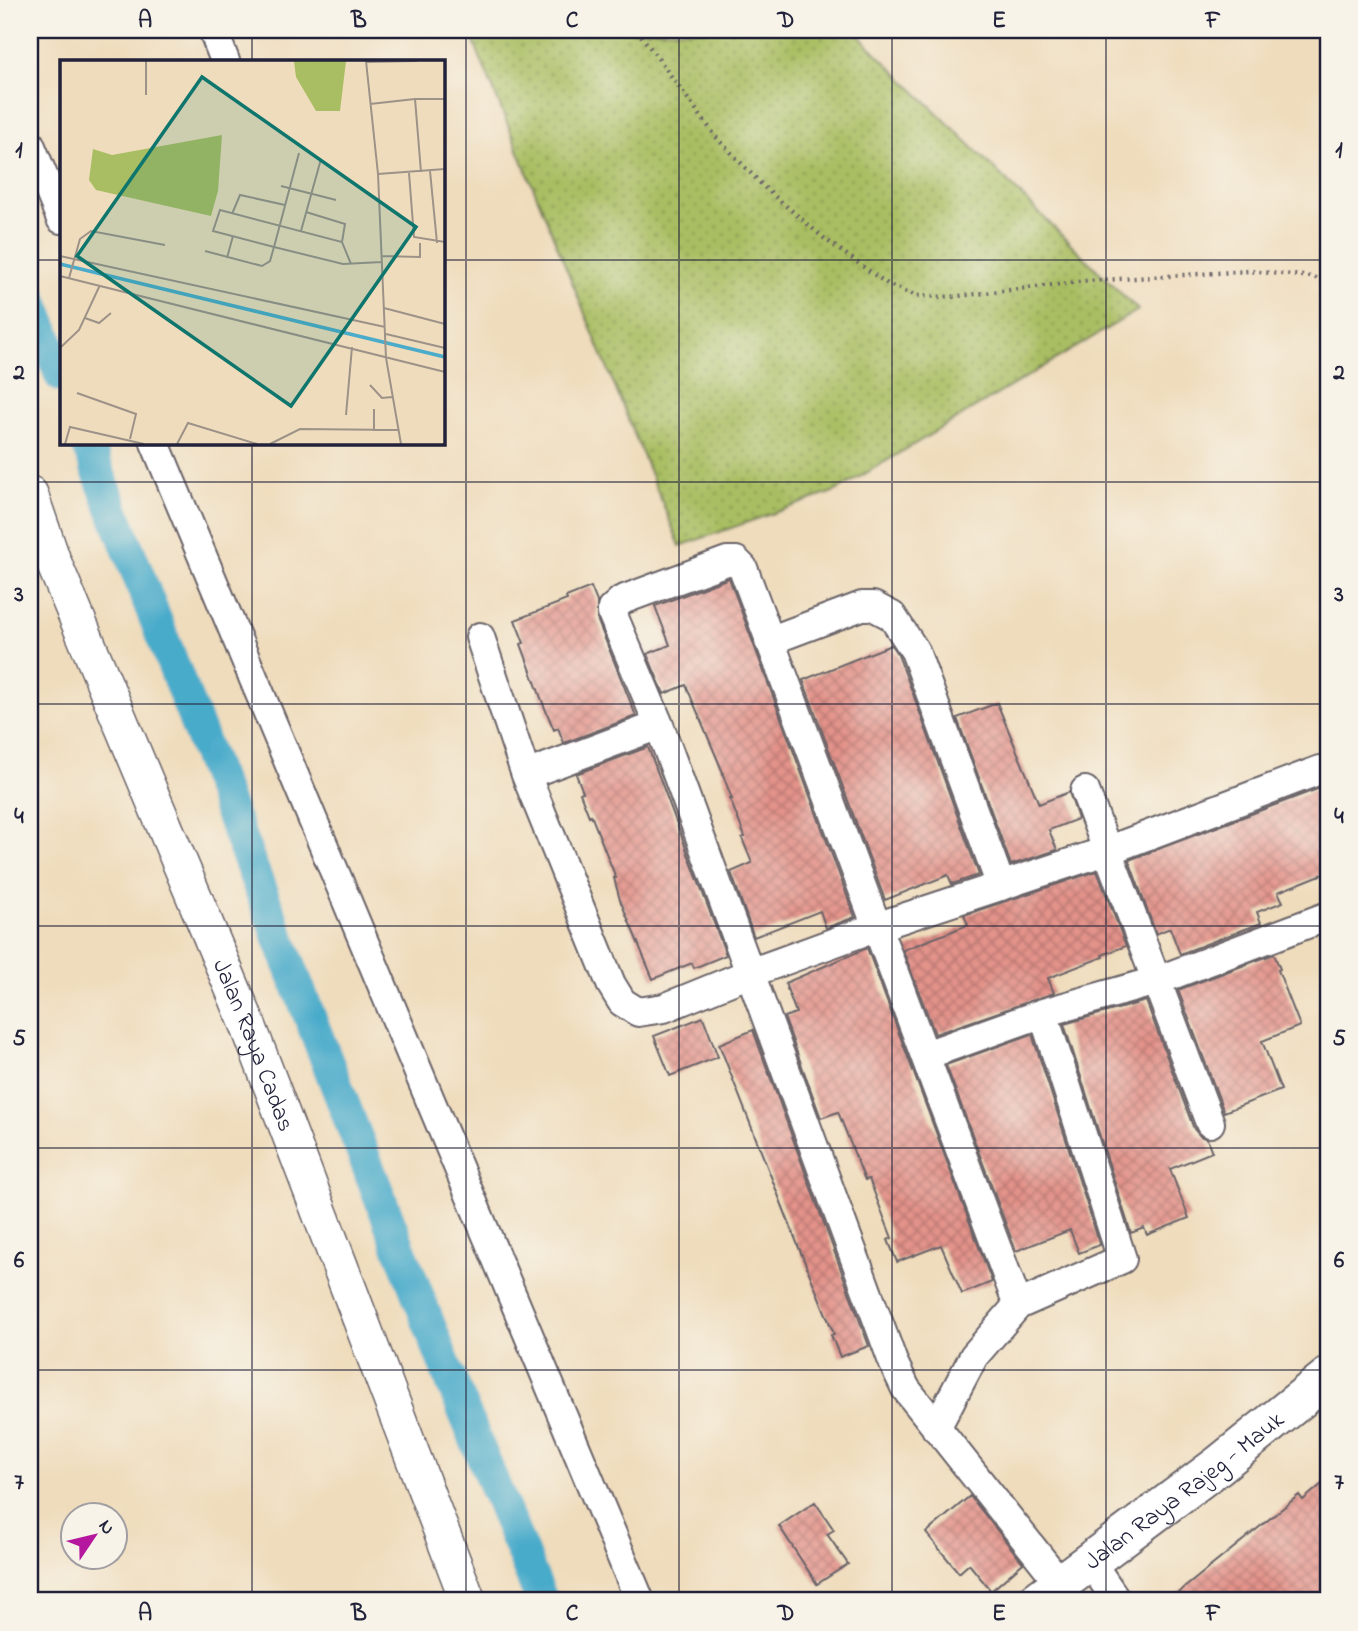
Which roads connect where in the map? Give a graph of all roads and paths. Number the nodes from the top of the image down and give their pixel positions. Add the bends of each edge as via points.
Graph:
1 (213, 30) edge
2 (637, 30) edge
3 (225, 60) edge
4 (30, 144) edge
5 (60, 217) edge
6 (1328, 284) edge
7 (155, 444) edge
8 (30, 494) edge
9 (481, 637) dead end
10 (769, 641) junction
11 (659, 725) junction
12 (1320, 770) dead end
13 (526, 775) junction
14 (1085, 792) dead end
15 (1109, 850) junction
16 (1002, 886) junction
17 (1328, 916) edge
18 (879, 926) junction
19 (750, 973) junction
20 (1156, 981) junction
21 (1043, 1013) junction
22 (926, 1055) junction
23 (1210, 1123) dead end
24 (1018, 1305) junction
25 (1328, 1377) edge
26 (936, 1428) junction
27 (1062, 1582) edge
28 (468, 1601) edge
29 (640, 1601) edge
30 (1116, 1601) edge

1 - 3 street
2 - 6 path via 717,138 766,189 881,279 917,296 1250,271 1314,277
4 - 5 street
7 - 29 street
8 - 28 street, Jalan Raya Cadas via 53,561 248,1025
9 - 13 street
10 - 11 street via 743,568 732,560 616,603 612,613
10 - 16 street via 862,606 892,616 915,651
10 - 18 street
11 - 13 street
11 - 19 street
12 - 15 street
13 - 19 street via 622,1002 638,1012 664,1008
14 - 15 street
15 - 16 street
15 - 20 street
16 - 18 street
17 - 20 street
18 - 19 street
18 - 22 street
19 - 26 street via 893,1362 906,1389
20 - 21 street
20 - 23 street
21 - 22 street
21 - 24 street via 1122,1259
22 - 24 street
24 - 26 street via 974,1356
25 - 27 main road, Jalan Raya Rajeg - Mauk
26 - 27 street
27 - 30 street

